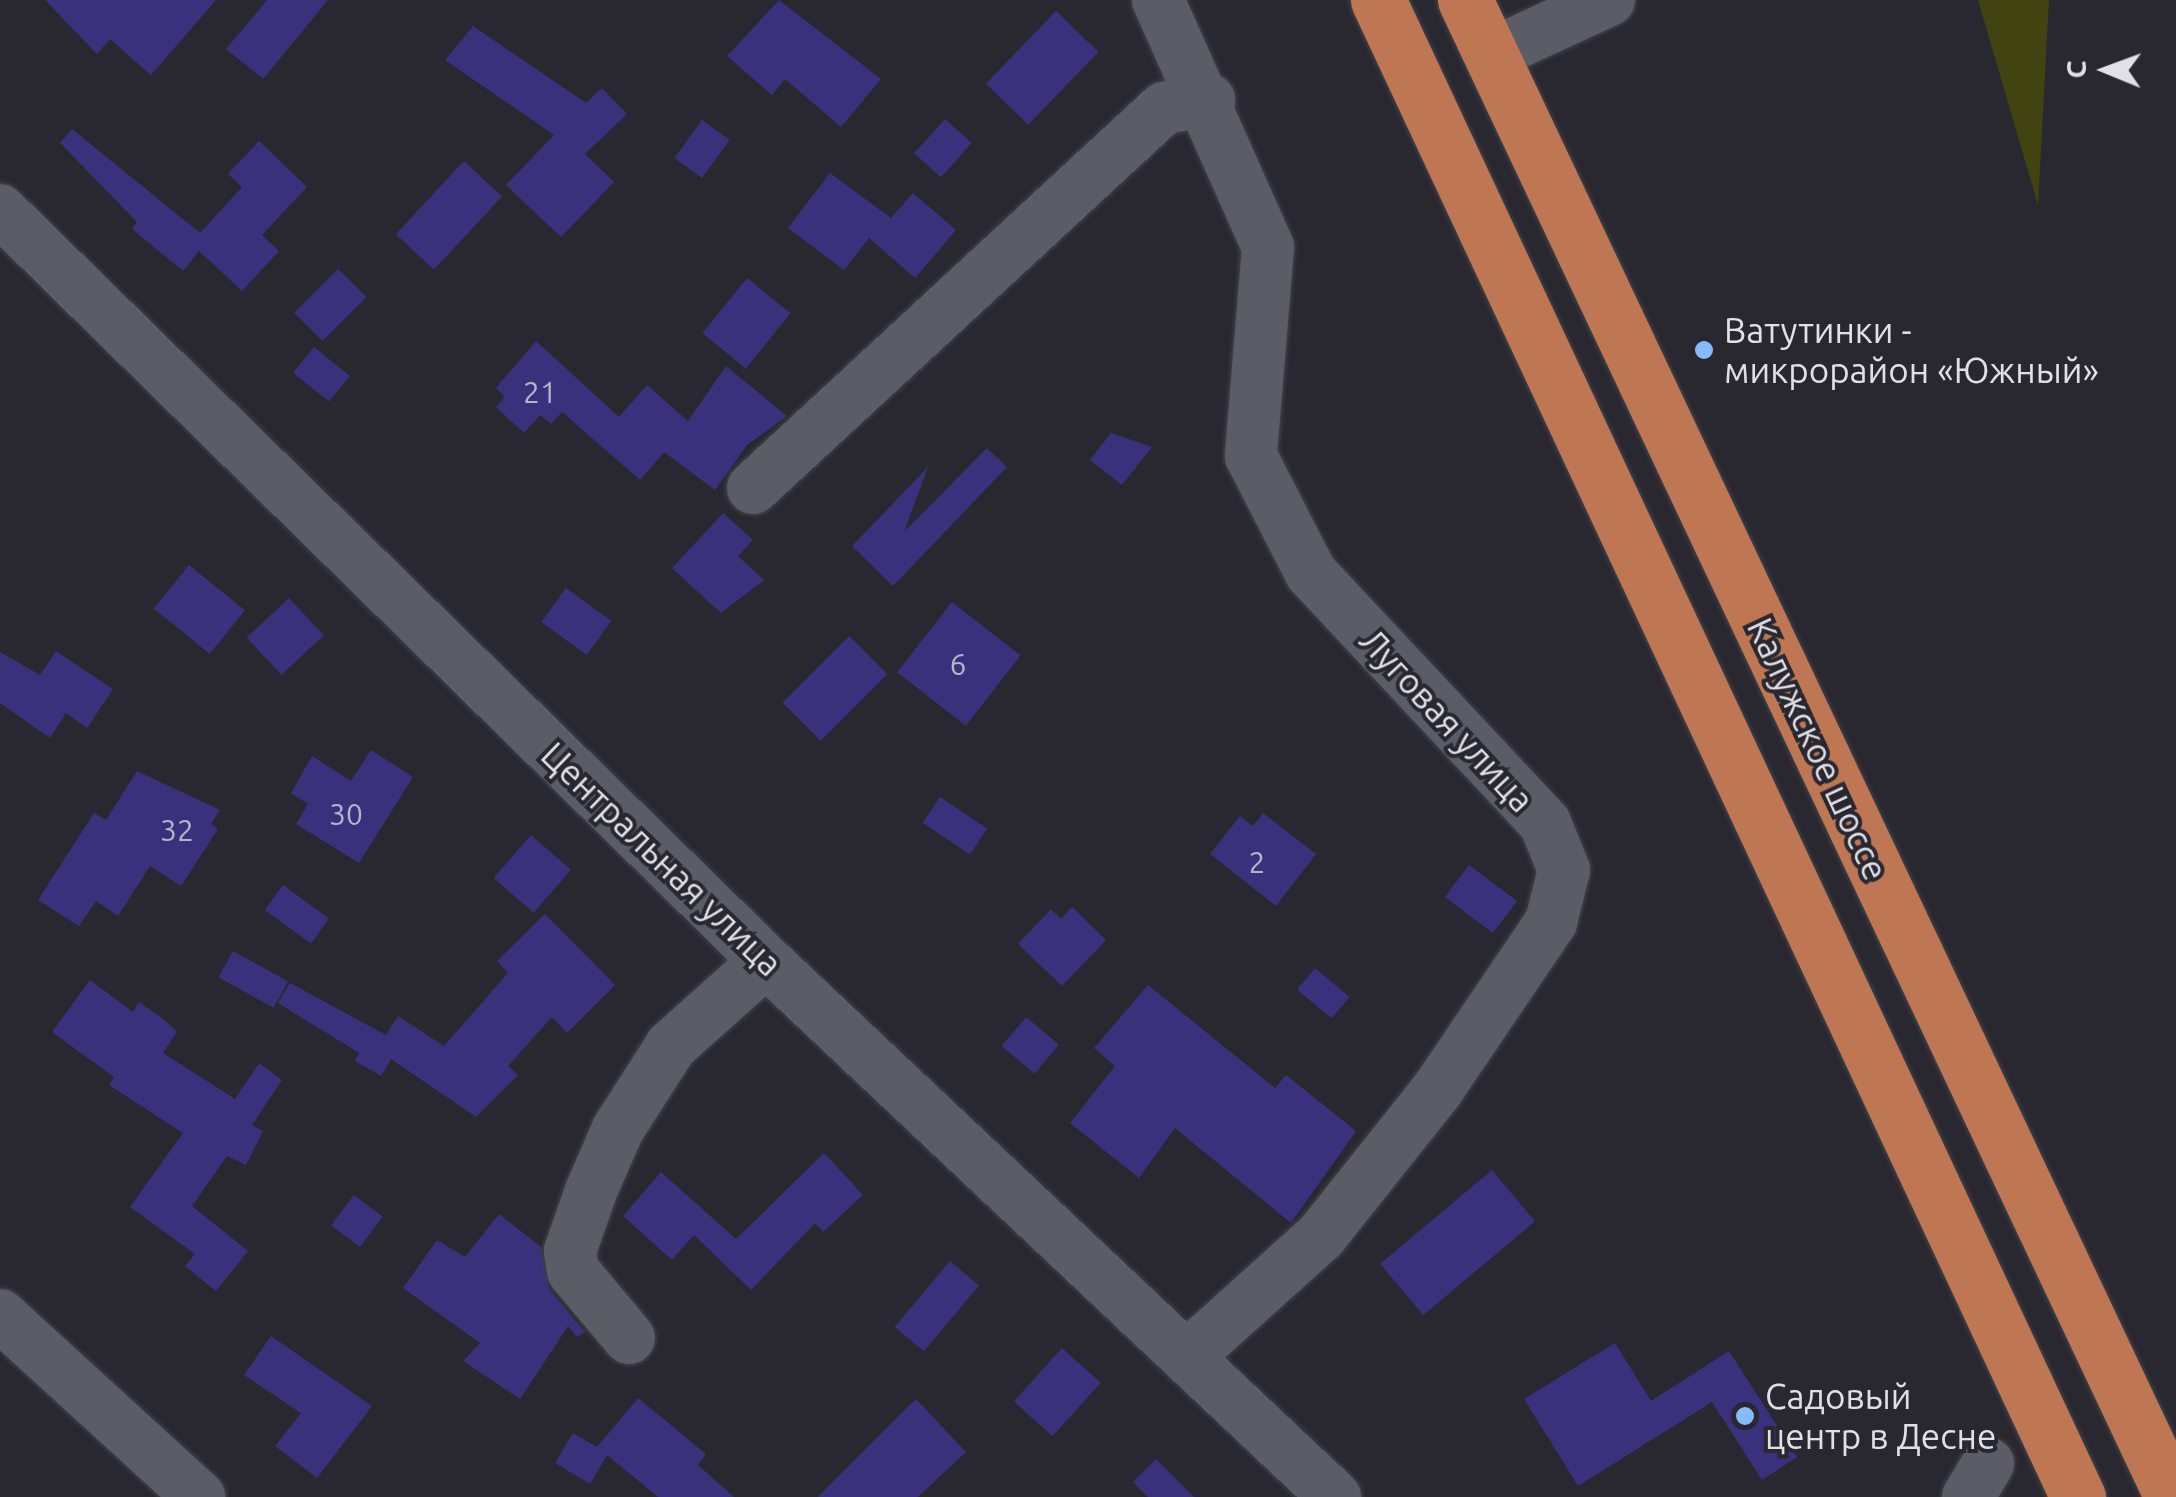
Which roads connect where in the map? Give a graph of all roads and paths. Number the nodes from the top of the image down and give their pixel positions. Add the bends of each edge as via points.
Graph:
1 (1158, 0) edge
2 (1378, 0) edge
3 (1465, 0) edge
4 (1610, 0) edge
5 (1490, 55) junction
6 (1208, 100) junction
7 (0, 210) edge
8 (753, 488) dead end
9 (766, 961) junction
10 (0, 1314) edge
11 (629, 1338) dead end
12 (1189, 1355) junction
13 (199, 1497) edge
14 (1334, 1497) edge
15 (2078, 1497) edge
16 (2172, 1497) edge

1 - 6 street, Луговая улица
2 - 15 highway
3 - 5 highway, Калужское шоссе
4 - 5 street
5 - 16 highway, Калужское шоссе
6 - 8 street via 1164,108
6 - 12 street, Луговая улица via 1268,247 1251,456 1311,573 1545,824 1564,870 1551,922 1438,1089 1321,1236
7 - 9 street, Центральная улица
9 - 11 street via 671,1046 618,1129 586,1206 573,1272
9 - 12 street, Центральная улица
10 - 13 street
12 - 14 street, Центральная улица

